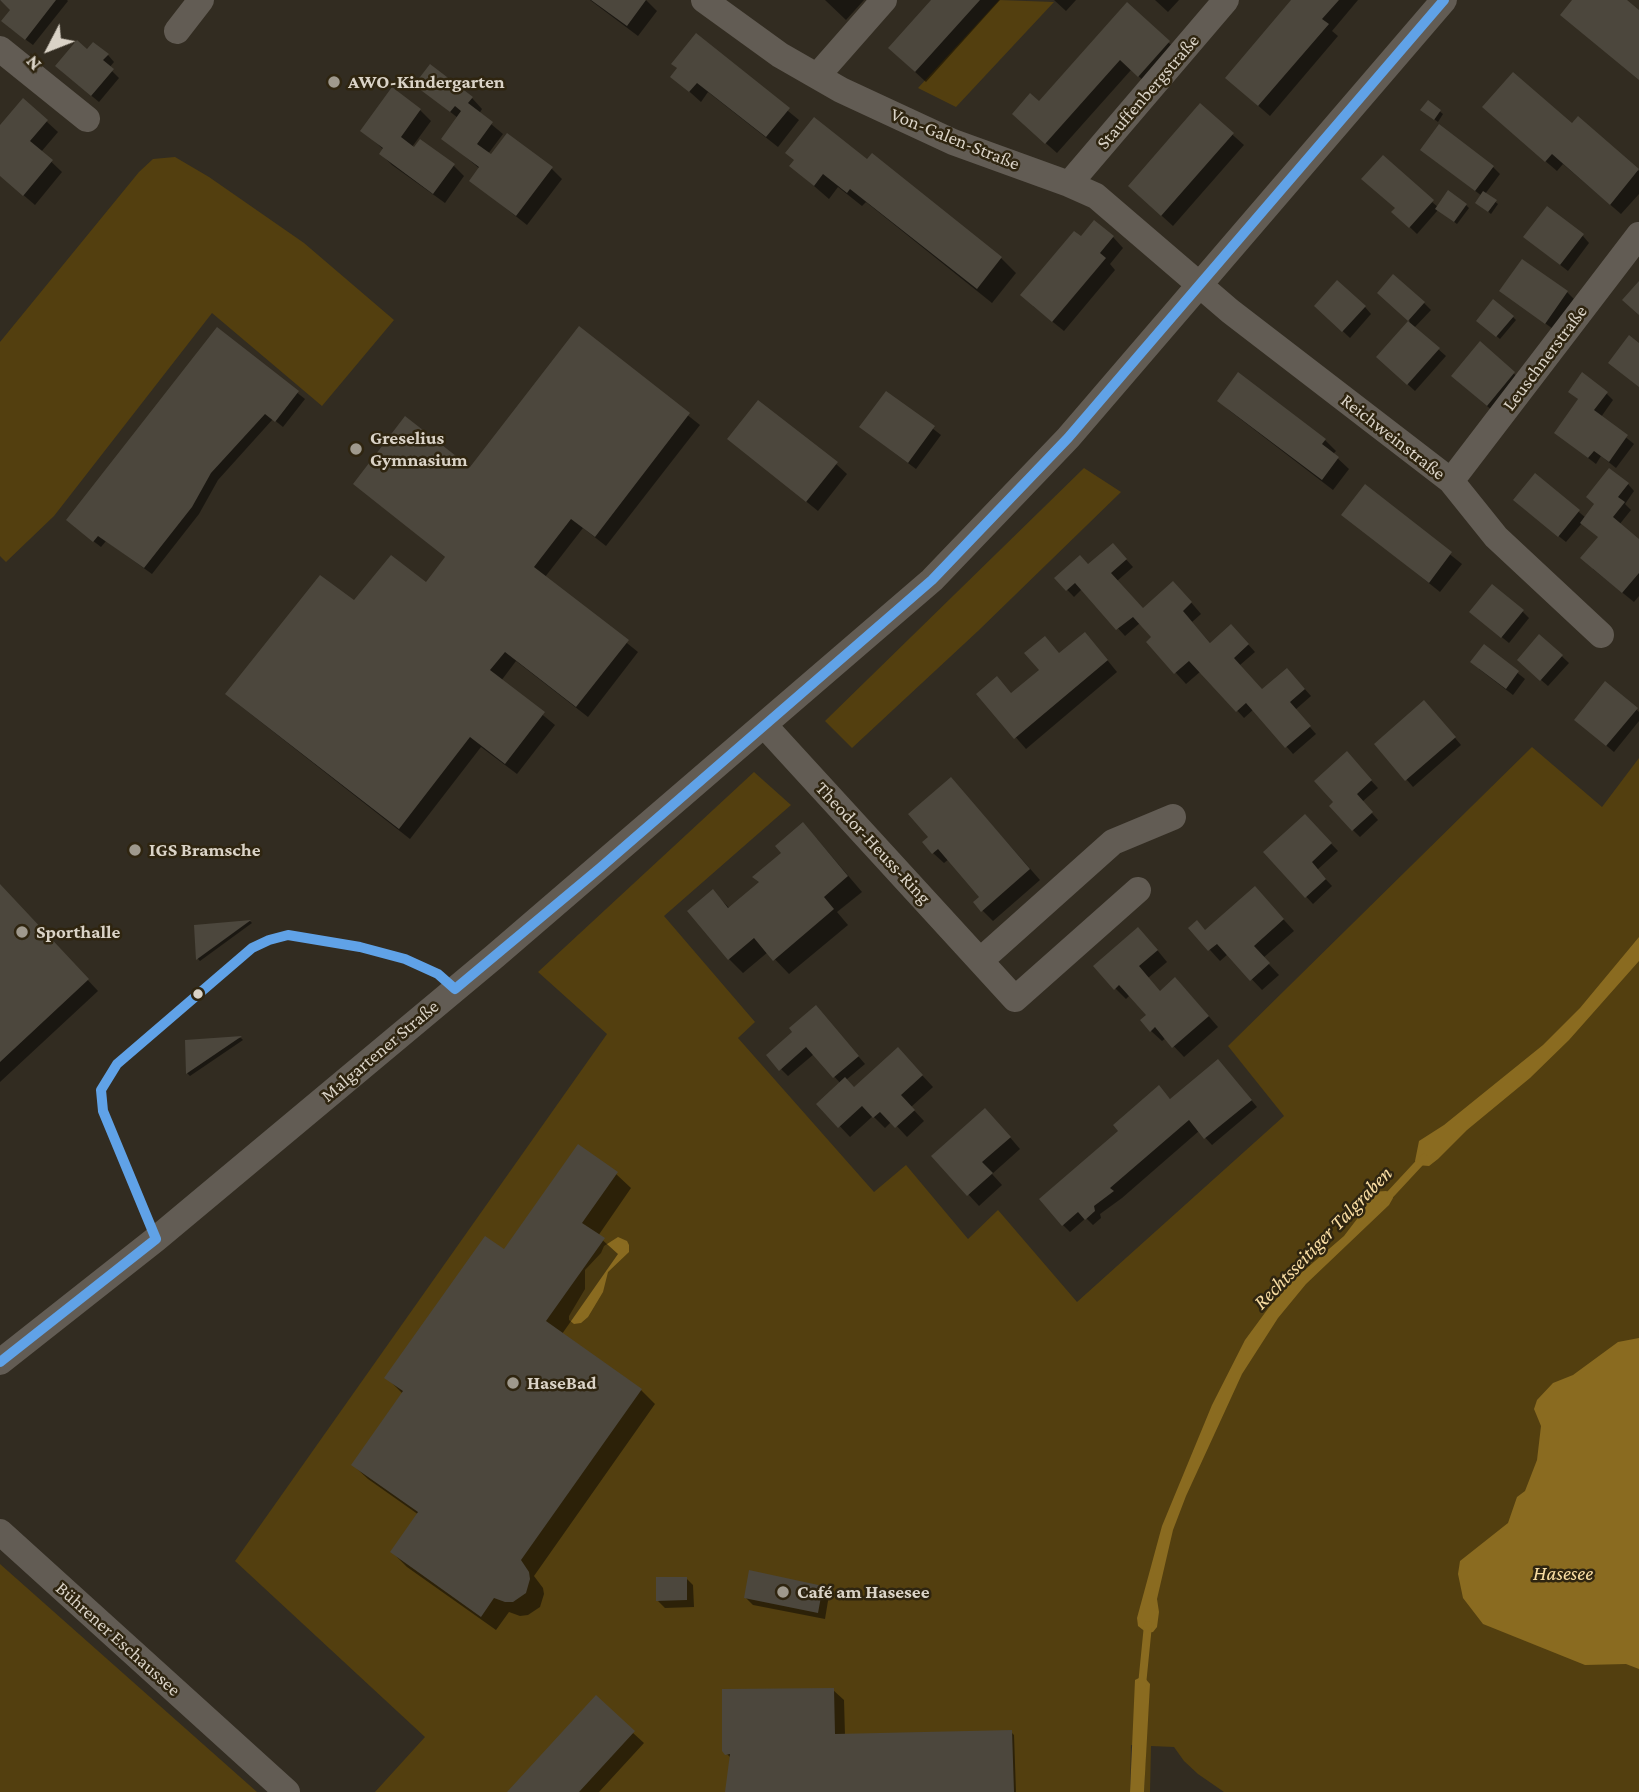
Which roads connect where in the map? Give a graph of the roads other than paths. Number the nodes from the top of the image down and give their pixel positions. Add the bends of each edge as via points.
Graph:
1 (201, 0) edge
2 (705, 0) edge
3 (884, 0) edge
4 (1226, 0) edge
5 (1444, 0) edge
6 (177, 31) dead end
7 (0, 49) edge
8 (818, 75) junction
9 (87, 119) dead end
10 (1069, 184) junction
11 (1639, 235) edge
12 (1199, 286) junction
13 (1451, 481) junction
14 (1601, 635) dead end
15 (765, 726) junction
16 (1173, 817) dead end
17 (1139, 890) dead end
18 (982, 960) junction
19 (0, 1363) edge
20 (0, 1532) edge
21 (287, 1792) edge

1 - 6 street
2 - 8 street, Von-Galen-Straße via 780,55
3 - 8 street
4 - 10 street, Stauffenbergstraße
5 - 12 street, Malgartener Straße
7 - 9 street
8 - 10 street, Von-Galen-Straße via 953,142
10 - 12 street, Von-Galen-Straße via 1096,196
11 - 13 street, Leuschnerstraße
12 - 13 street, Reichweinstraße
12 - 15 street, Malgartener Straße via 1068,438 932,580
13 - 14 street, Reichweinstraße via 1496,537
15 - 18 street, Theodor-Heuss-Ring
15 - 19 street, Malgartener Straße via 177,1222
16 - 18 street via 1113,842
17 - 18 street, Theodor-Heuss-Ring via 1015,999
20 - 21 street, Bührener Eschaussee

